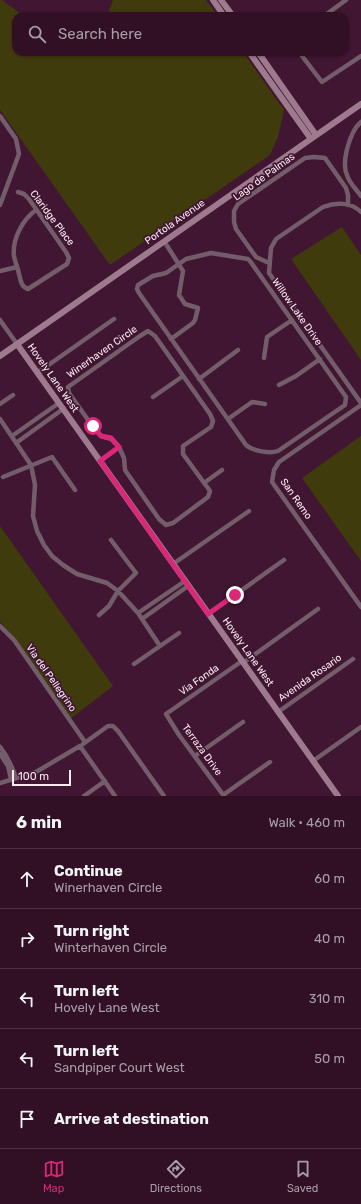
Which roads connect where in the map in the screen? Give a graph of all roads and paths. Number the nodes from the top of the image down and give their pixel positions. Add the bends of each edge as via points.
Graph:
1 (213, 0) edge
2 (221, 0) edge
3 (346, 0) edge
4 (222, 12) edge
5 (230, 12) edge
6 (330, 12) edge
7 (252, 56) edge
8 (261, 56) edge
9 (301, 56) edge
10 (361, 56) edge
11 (361, 104) edge
12 (0, 116) edge
13 (361, 122) edge
14 (314, 137) junction
15 (18, 192) dead end
16 (361, 196) edge
17 (348, 204) junction
18 (0, 206) edge
19 (36, 210) junction
20 (361, 212) edge
21 (164, 241) junction
22 (269, 263) junction
23 (180, 264) junction
24 (17, 267) junction
25 (0, 271) edge
26 (114, 319) dead end
27 (0, 320) edge
28 (292, 320) junction
29 (171, 339) junction
30 (17, 344) junction
31 (238, 350) dead end
32 (0, 356) edge
33 (264, 358) dead end
34 (320, 359) junction
35 (37, 373) junction
36 (183, 376) junction
37 (199, 379) junction
38 (279, 384) dead end
39 (13, 395) dead end
40 (154, 397) dead end
41 (0, 404) edge
42 (265, 404) dead end
43 (361, 404) edge
44 (61, 406) junction
45 (0, 419) edge
46 (228, 419) junction
47 (28, 425) junction
48 (32, 431) junction
49 (12, 436) junction
50 (16, 443) junction
51 (119, 447) junction
52 (100, 461) junction
53 (31, 465) junction
54 (222, 470) dead end
55 (3, 477) dead end
56 (204, 483) junction
57 (75, 490) dead end
58 (249, 512) dead end
59 (111, 540) dead end
60 (284, 560) dead end
61 (173, 564) junction
62 (187, 583) junction
63 (118, 590) junction
64 (154, 602) junction
65 (361, 607) edge
66 (158, 608) junction
67 (318, 609) dead end
68 (138, 613) junction
69 (208, 614) junction
70 (99, 615) dead end
71 (142, 619) junction
72 (0, 626) edge
73 (179, 633) dead end
74 (160, 646) junction
75 (353, 659) dead end
76 (242, 662) junction
77 (134, 664) dead end
78 (278, 712) junction
79 (166, 714) joint
80 (243, 722) dead end
81 (361, 727) edge
82 (84, 742) junction
83 (80, 746) junction
84 (0, 747) edge
85 (0, 754) edge
86 (195, 756) junction
87 (313, 761) junction
88 (270, 762) dead end
89 (13, 779) junction
90 (105, 781) junction
91 (0, 783) edge
92 (223, 795) edge
93 (84, 796) edge
94 (115, 796) edge
95 (164, 796) edge
96 (338, 796) edge

1 - 4 street
2 - 5 street
3 - 6 street
7 - 14 street
8 - 14 street
9 - 10 street via 322,82
11 - 14 street, Portola Avenue
12 - 18 street via 16,138 19,154
13 - 16 street via 354,129 349,143 345,167 346,175
14 - 21 street, Portola Avenue
15 - 19 street, Claridge Place via 24,194
17 - 20 street
17 - 22 street via 324,207 276,239
17 - 22 street, Lago de Palmas via 346,188 325,158 314,157 305,158 238,204 234,211 236,229 256,257
19 - 24 street via 27,218 16,240 14,256
19 - 24 street, Claridge Place via 69,258 61,268 26,289
21 - 23 street
21 - 30 street, Portola Avenue
22 - 43 street via 269,273
23 - 28 street, Willow Lake Drive via 211,253 248,259
23 - 29 street via 183,271 179,295 185,304 198,308 193,323
23 - 29 street, Willow Lake Drive via 166,273 153,276 138,285 137,289
24 - 25 street
26 - 35 street
27 - 30 street
28 - 33 street via 268,337
28 - 34 street, Willow Lake Drive
29 - 37 street, Willow Lake Drive
30 - 32 street, Portola Avenue
30 - 35 street, Hovely Lane West
31 - 37 street
34 - 38 street via 296,376
34 - 46 street, Willow Lake Drive via 346,397 345,404 278,452 248,448
35 - 44 street, Hovely Lane West
36 - 40 street
36 - 51 street, Winerhaven Circle via 155,336 148,331 68,387 69,393 101,436 111,438
36 - 56 street via 213,421 211,427 183,446 183,454
37 - 46 street, Willow Lake Drive
39 - 41 street
42 - 46 street via 252,402
43 - 65 street, San Remo via 279,462 274,470 272,482
44 - 47 street
44 - 48 street
44 - 52 street, Hovely Lane West
45 - 49 street
47 - 48 street
47 - 49 street
48 - 50 street
49 - 50 street
50 - 53 street
51 - 52 street
51 - 56 street via 124,458 125,470 159,519 166,525 173,523 208,497 210,491
52 - 61 street, Hovely Lane West
53 - 55 street
53 - 57 street via 52,457
53 - 63 street via 35,485 33,516 44,545 52,556 77,574 107,583
54 - 56 street
58 - 61 street
59 - 63 street via 136,573
60 - 69 street
61 - 62 street, Hovely Lane West
62 - 64 street
62 - 66 street
62 - 69 street, Hovely Lane West
63 - 68 street
63 - 70 street
64 - 66 street
64 - 68 street
66 - 71 street
67 - 76 street, Via Fonda
68 - 71 street
69 - 76 street, Hovely Lane West
71 - 74 street
72 - 82 street, Via del Pellegrino via 14,640
73 - 74 street
74 - 77 street
75 - 78 street, Avenida Rosario
76 - 78 street, Hovely Lane West
76 - 79 street, Via Fonda
78 - 87 street, Hovely Lane West
79 - 86 street, Terraza Drive
80 - 86 street
81 - 87 street
82 - 83 street
82 - 95 street via 108,726 113,726
83 - 89 street via 36,772
83 - 90 street
84 - 89 street via 12,764
85 - 89 street
86 - 92 street, Terraza Drive
87 - 96 street, Hovely Lane West
88 - 92 street
89 - 91 street
90 - 93 street
90 - 94 street

